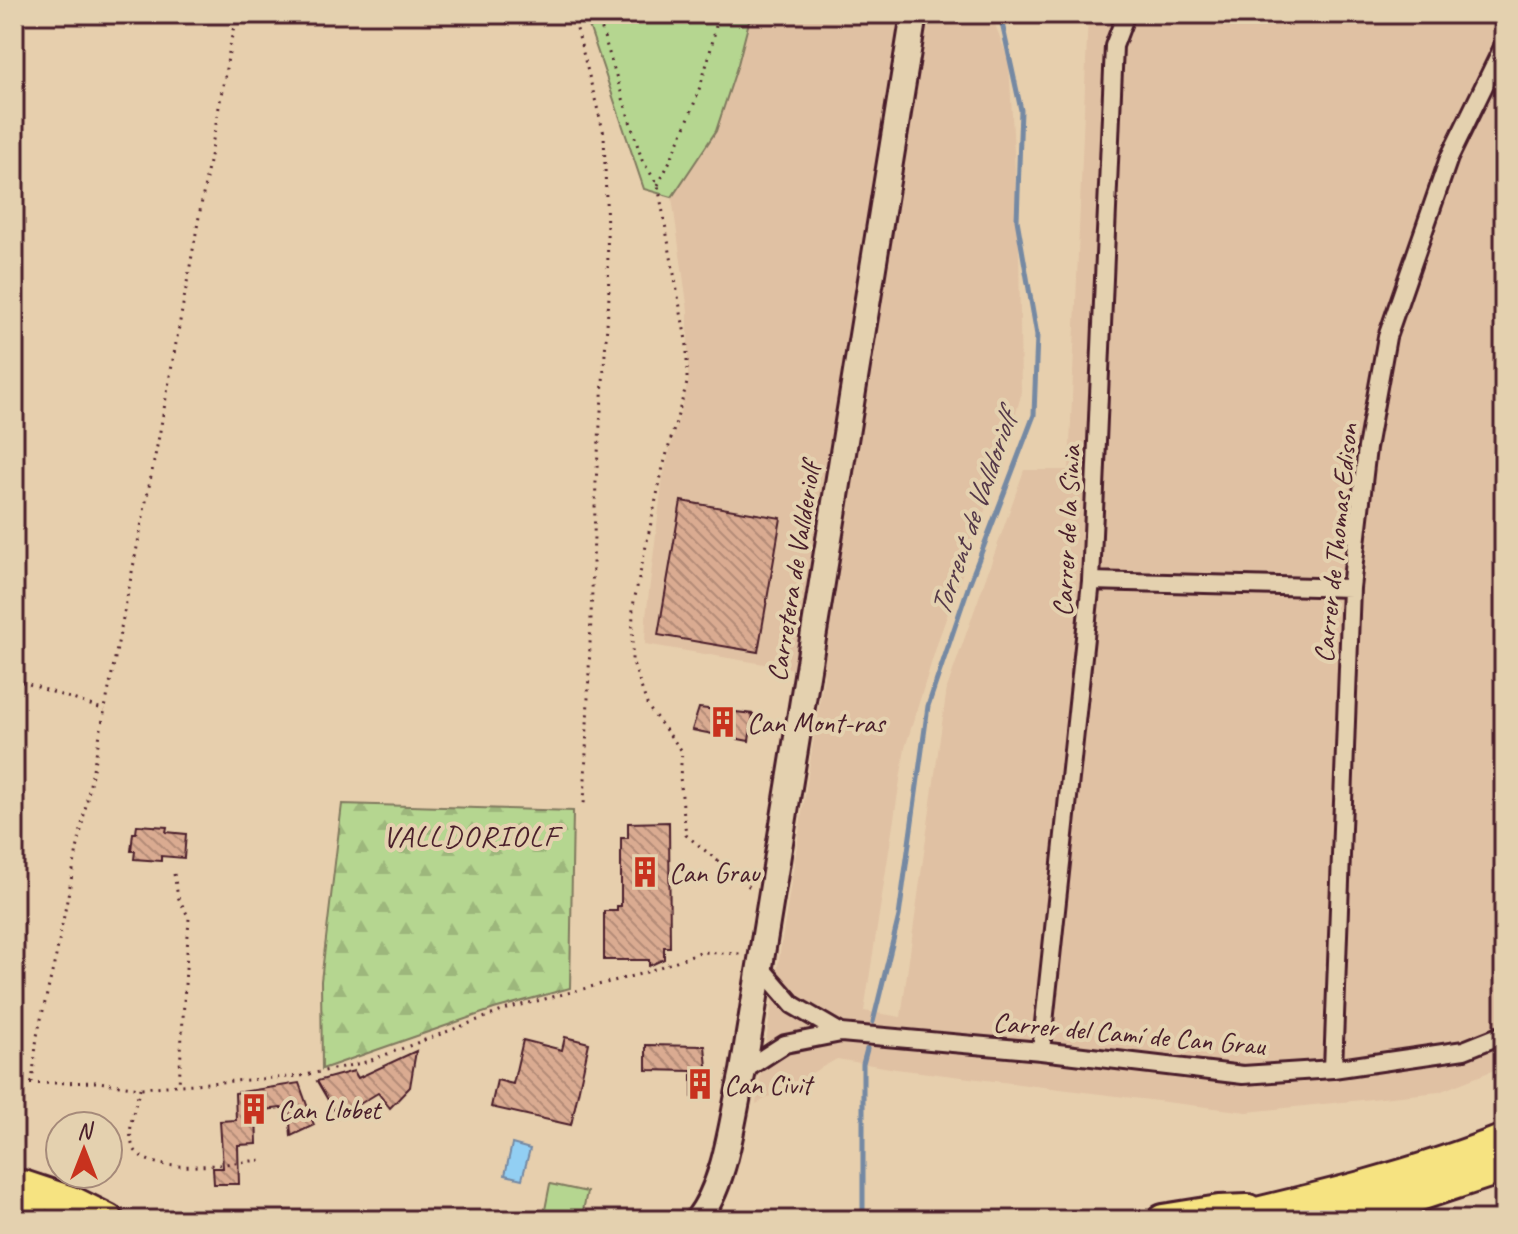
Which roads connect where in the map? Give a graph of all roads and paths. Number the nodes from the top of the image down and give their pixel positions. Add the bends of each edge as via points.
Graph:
1 (240, 14) edge
2 (573, 14) edge
3 (597, 14) edge
4 (718, 14) edge
5 (914, 14) edge
6 (1126, 14) edge
7 (1504, 45) edge
8 (658, 185) junction
9 (1091, 581) junction
10 (1351, 588) junction
11 (14, 679) edge
12 (105, 710) junction
13 (584, 806) dead end
14 (174, 874) dead end
15 (771, 907) junction
16 (761, 961) junction
17 (841, 1033) junction
18 (1504, 1034) edge
19 (1041, 1051) junction
20 (1333, 1069) junction
21 (743, 1071) junction
22 (32, 1083) junction
23 (14, 1084) edge
24 (179, 1085) junction
25 (140, 1088) junction
26 (1504, 1140) edge
27 (262, 1160) dead end
28 (1504, 1167) edge
29 (717, 1185) junction
30 (17, 1191) edge
31 (1270, 1210) junction
32 (35, 1220) edge
33 (78, 1220) edge
34 (108, 1220) edge
35 (697, 1220) edge
36 (723, 1220) edge
37 (1163, 1220) edge
38 (1227, 1220) edge
39 (1344, 1220) edge

1 - 12 path
2 - 13 path via 604,134 609,296
3 - 8 path via 642,160
4 - 8 path via 696,96
5 - 15 street, Carretera de Vallderiolf
6 - 9 street, Carrer de la Sinia via 1114,46
7 - 10 street, Carrer de Thomas Edison via 1449,158 1387,337 1367,448
8 - 15 path via 687,346 687,383 633,606 632,660 648,707 682,751 686,835
9 - 10 street
9 - 19 street, Carrer de la Sinia
10 - 20 street, Carrer de Thomas Edison
11 - 12 path
12 - 22 path via 37,1036
14 - 24 path via 189,918
15 - 16 street, Carretera de Vallderiolf
16 - 17 street, Carrer del Camí de Can Grau via 793,1005
16 - 21 street, Carretera de Vallderiolf
16 - 24 path via 700,952 644,973 510,1008 366,1062 301,1076
17 - 19 street, Carrer del Camí de Can Grau
17 - 21 street, Carrer del Camí de Can Grau via 785,1044
18 - 20 street, Carrer del Camí de Can Grau via 1464,1050
19 - 20 street, Carrer del Camí de Can Grau via 1243,1075
21 - 29 street, Carretera de Vallderiolf
22 - 23 path
22 - 25 path via 98,1082
24 - 25 path
25 - 27 path via 131,1135 139,1156 163,1166
26 - 31 highway via 1397,1177
28 - 39 highway
29 - 35 street, Carretera de Vallderiolf
29 - 36 street, Carretera de Vallderiolf
30 - 32 highway
30 - 33 highway
30 - 34 highway via 74,1203
31 - 37 highway
31 - 38 highway

